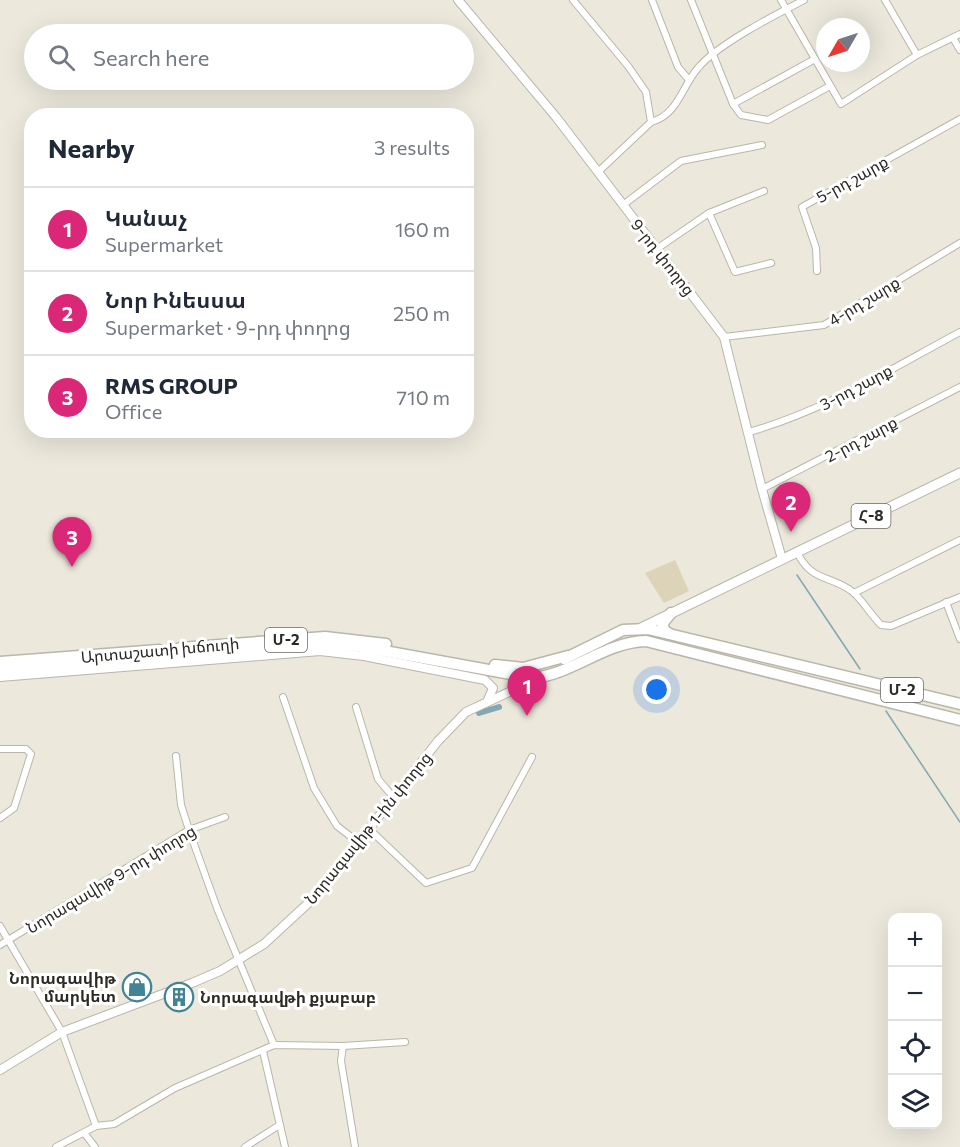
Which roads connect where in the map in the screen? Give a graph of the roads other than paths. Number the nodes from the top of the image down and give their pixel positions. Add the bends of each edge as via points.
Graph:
1 (458, 0) edge
2 (573, 0) edge
3 (652, 0) edge
4 (691, 0) edge
5 (781, 0) edge
6 (804, 0) edge
7 (885, 0) edge
8 (786, 9) junction
9 (960, 33) edge
10 (953, 38) junction
11 (960, 50) edge
12 (712, 55) junction
13 (917, 55) junction
14 (815, 59) junction
15 (689, 80) junction
16 (830, 86) junction
17 (733, 104) junction
18 (960, 119) edge
19 (651, 122) junction
20 (762, 145) dead end
21 (598, 172) junction
22 (764, 191) dead end
23 (623, 206) junction
24 (709, 213) junction
25 (960, 243) edge
26 (658, 249) junction
27 (771, 263) dead end
28 (817, 271) dead end
29 (960, 333) edge
30 (724, 337) junction
31 (960, 387) edge
32 (749, 432) junction
33 (960, 473) edge
34 (762, 489) junction
35 (960, 540) edge
36 (797, 552) junction
37 (782, 559) junction
38 (854, 593) junction
39 (960, 597) edge
40 (946, 602) junction
41 (671, 613) junction
42 (641, 628) junction
43 (674, 635) junction
44 (960, 639) edge
45 (593, 655) junction
46 (568, 656) junction
47 (0, 662) edge
48 (0, 669) edge
49 (0, 677) edge
50 (541, 677) junction
51 (283, 697) dead end
52 (486, 702) junction
53 (960, 704) edge
54 (356, 707) dead end
55 (960, 720) edge
56 (0, 749) edge
57 (176, 756) dead end
58 (532, 757) dead end
59 (394, 798) junction
60 (225, 817) dead end
61 (0, 818) edge
62 (369, 829) junction
63 (189, 830) junction
64 (359, 843) junction
65 (0, 926) edge
66 (9, 940) junction
67 (0, 945) edge
68 (240, 960) junction
69 (62, 1032) junction
70 (405, 1042) dead end
71 (274, 1044) junction
72 (343, 1046) junction
73 (263, 1051) junction
74 (0, 1070) edge
75 (96, 1126) junction
76 (278, 1126) junction
77 (85, 1134) junction
78 (56, 1147) edge
79 (95, 1147) edge
80 (245, 1147) edge
81 (285, 1147) edge
82 (355, 1147) edge

1 - 21 street, 9-րդ փողոց
2 - 19 street via 646,92
3 - 15 street via 678,67
4 - 12 street
5 - 8 street
6 - 8 street
7 - 13 street
8 - 12 street
8 - 14 street
9 - 10 street
10 - 11 street
10 - 13 street
12 - 15 street
12 - 17 street
13 - 16 street via 841,104
14 - 16 street
14 - 17 street
15 - 19 street via 681,98 666,115
16 - 17 street via 768,120 741,115
18 - 28 street, 5-րդ շարք via 802,207 816,248
19 - 21 street
20 - 23 street via 681,161
21 - 23 street, 9-րդ փողոց
22 - 24 street
23 - 26 street, 9-րդ փողոց
24 - 26 street
24 - 27 street via 735,272
25 - 30 street, 4-րդ շարք via 824,325
26 - 30 street, 9-րդ փողոց
29 - 32 street, 3-րդ շարք via 815,409
30 - 32 street, 9-րդ փողոց
31 - 34 street, 2-րդ շարք
32 - 34 street, 9-րդ փողոց
33 - 36 main road, Հ-8
34 - 37 street, 9-րդ փողոց
35 - 38 street
36 - 37 main road, Հ-8
36 - 38 street via 812,573
37 - 41 main road, Հ-8
38 - 40 street via 881,625 891,626
39 - 40 street
40 - 44 street
41 - 42 main road, Հ-8
41 - 43 highway via 662,626
42 - 43 highway, Մ-2
42 - 45 highway, Մ-2
42 - 46 highway, Մ-2 via 623,630
43 - 53 highway, Մ-2
45 - 50 highway, Մ-2
45 - 55 highway, Մ-2 via 632,643 654,642
46 - 47 highway, Արտաշատի խճուղի / Մ-2 via 512,668 364,639 325,637
46 - 50 highway, Մ-2
48 - 50 highway, Արտաշատի խճուղի / Մ-2 via 322,645 357,646 519,677
49 - 52 street, Արտաշատի խճուղի via 320,651 485,680 493,688
50 - 52 street, Նորագավիթ 1-ին փողոց
51 - 64 street via 314,788 337,826
52 - 59 street, Նորագավիթ 1-ին փողոց via 466,712 438,741
54 - 59 street via 378,779
56 - 61 street via 26,749 31,754 14,808
57 - 63 street via 181,805
58 - 62 street via 472,868 426,883
59 - 62 street, Նորագավիթ 1-ին փողոց
60 - 63 street, Նորագավիթ 9-րդ փողոց
62 - 64 street, Նորագավիթ 1-ին փողոց
63 - 66 street, Նորագավիթ 9-րդ փողոց
63 - 68 street
64 - 68 street, Նորագավիթ 1-ին փողոց via 296,916
65 - 66 street
66 - 67 street, Նորագավիթ 9-րդ փողոց
66 - 69 street
68 - 69 street, Նորագավիթ 1-ին փողոց via 192,983
68 - 71 street
69 - 74 street, Նորագավիթ 1-ին փողոց
69 - 75 street
70 - 72 street
71 - 72 street
71 - 73 street
72 - 82 street via 341,1061
73 - 75 street via 175,1088 114,1124
73 - 76 street
75 - 77 street
76 - 80 street
76 - 81 street
77 - 78 street
77 - 79 street

